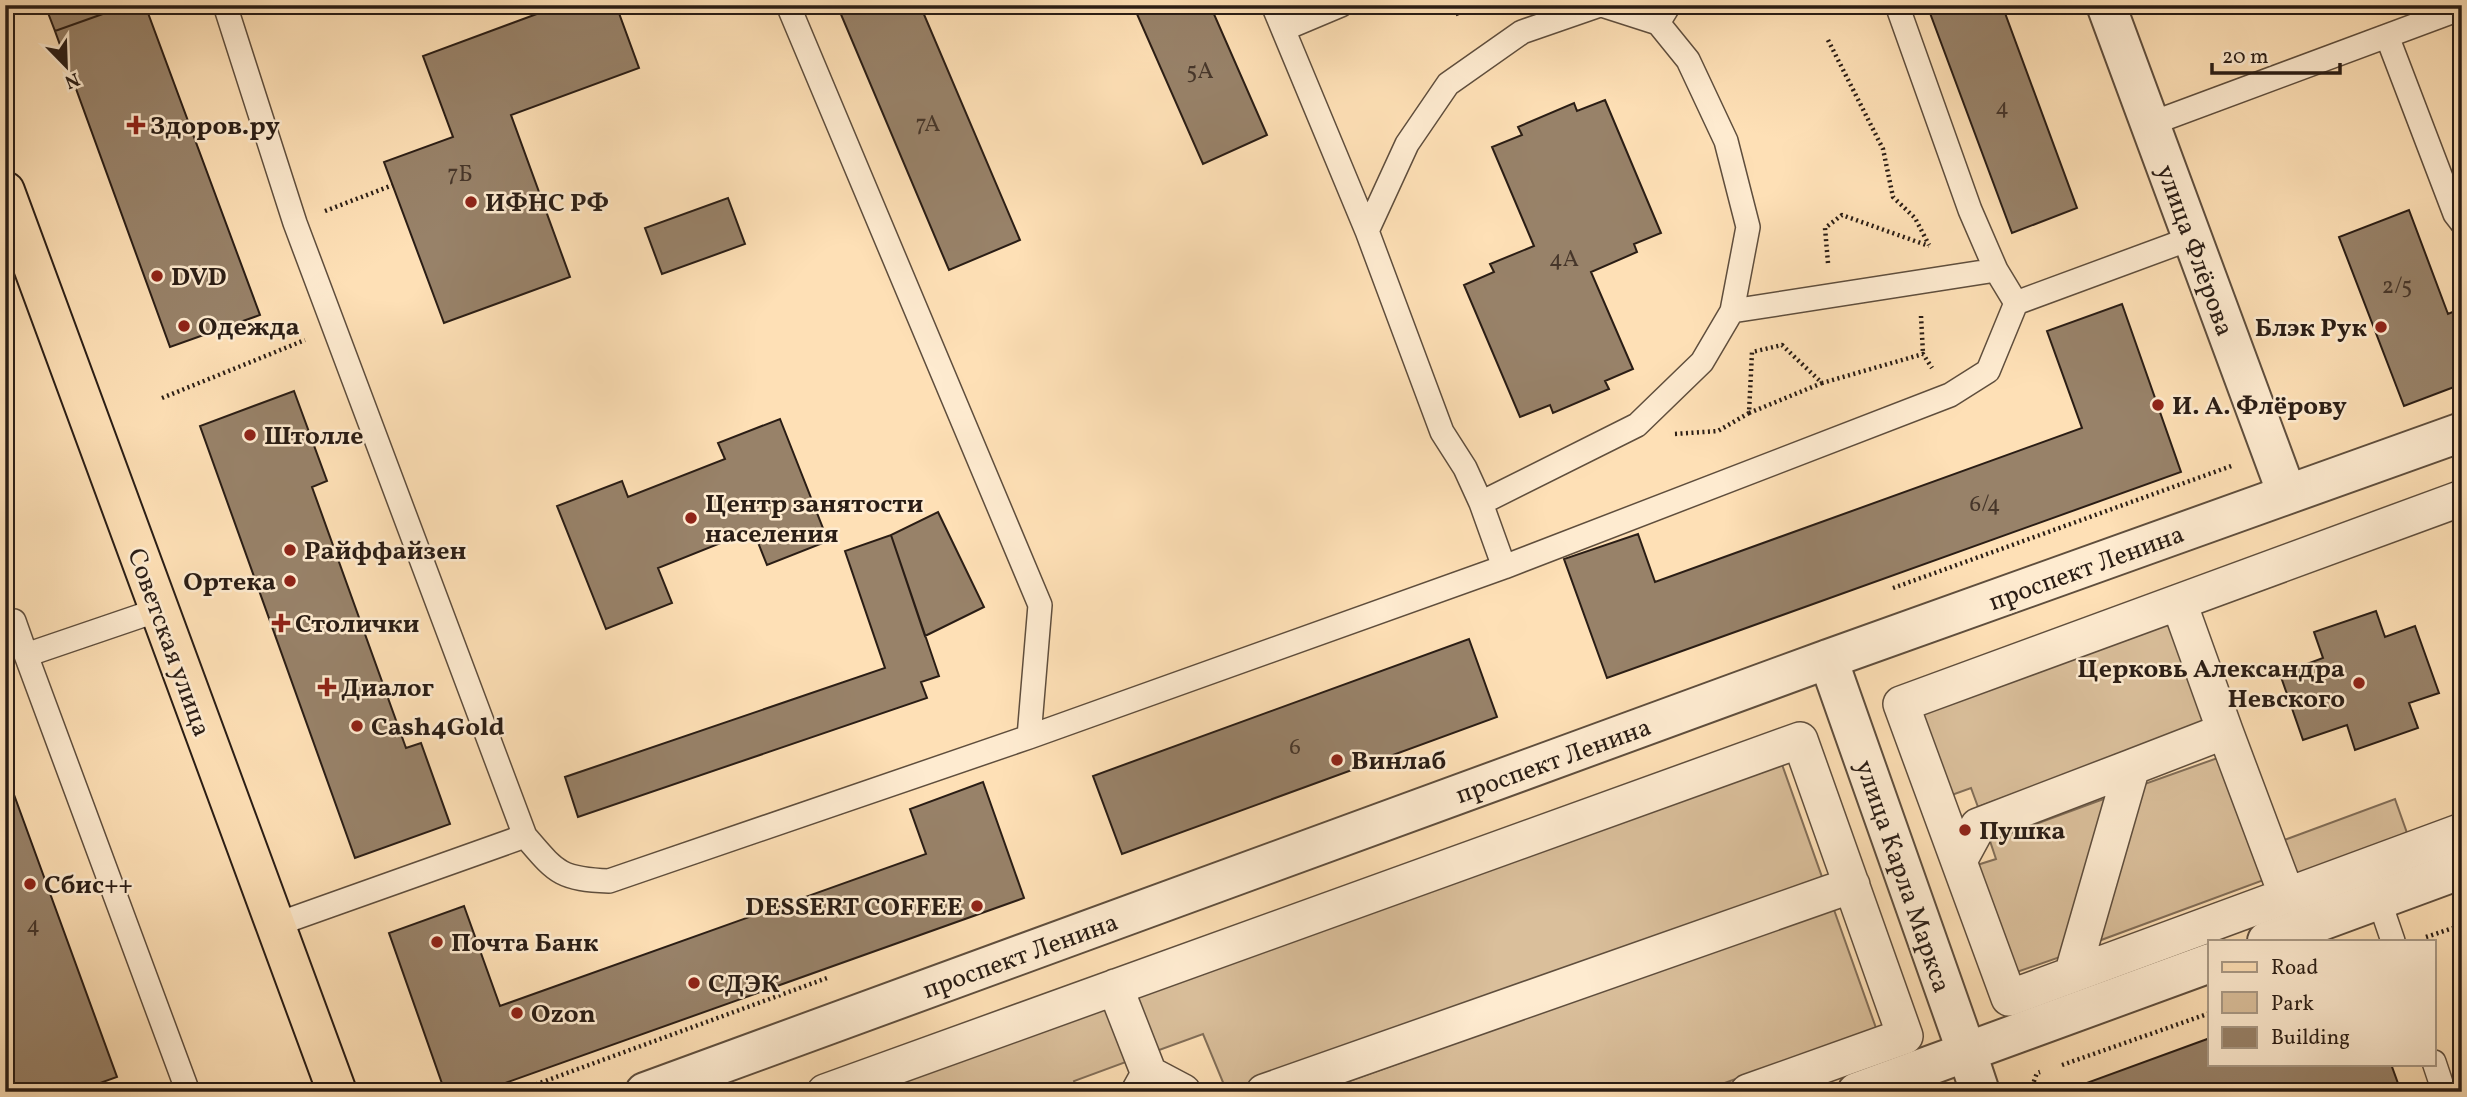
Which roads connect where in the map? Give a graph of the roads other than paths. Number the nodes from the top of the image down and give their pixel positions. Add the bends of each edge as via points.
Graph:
1 (225, 5) edge
2 (788, 5) edge
3 (1273, 5) edge
4 (1341, 5) edge
5 (1601, 5) edge
6 (1897, 5) edge
7 (2106, 5) edge
8 (2462, 8) edge
9 (1663, 14) edge
10 (1284, 29) junction
11 (2387, 36) junction
12 (2150, 124) junction
13 (5, 191) edge
14 (2462, 223) edge
15 (1367, 231) junction
16 (2192, 238) junction
17 (1996, 270) junction
18 (2016, 303) junction
19 (1732, 311) junction
20 (2462, 432) edge
21 (2287, 494) junction
22 (2462, 498) edge
23 (1481, 503) junction
24 (1504, 567) junction
25 (2179, 603) junction
26 (158, 610) junction
27 (5, 624) edge
28 (26, 655) junction
29 (1828, 659) junction
30 (2225, 731) junction
31 (1029, 737) junction
32 (2132, 767) junction
33 (1940, 810) junction
34 (1978, 826) junction
35 (2462, 831) edge
36 (525, 836) junction
37 (1959, 861) junction
38 (2462, 869) edge
39 (1852, 885) junction
40 (2287, 896) junction
41 (2379, 900) junction
42 (275, 925) junction
43 (2270, 940) edge
44 (2393, 940) edge
45 (2208, 964) edge
46 (2072, 975) junction
47 (1115, 987) junction
48 (1967, 1053) junction
49 (2435, 1066) edge
50 (1144, 1083) edge
51 (188, 1092) edge
52 (337, 1092) edge
53 (645, 1092) edge
54 (825, 1092) edge
55 (1183, 1092) edge
56 (1264, 1092) edge
57 (1748, 1092) edge
58 (1857, 1092) edge
59 (1980, 1092) edge
60 (2444, 1092) edge

1 - 36 lane via 295,223
2 - 31 lane via 1040,605
3 - 10 lane
4 - 10 lane
5 - 9 lane
5 - 15 lane via 1522,32 1448,84 1407,144
6 - 17 lane via 1969,210
7 - 12 street, улица Флёрова
8 - 11 lane
9 - 19 lane via 1726,141 1748,227
10 - 15 lane
11 - 12 lane
11 - 14 lane
12 - 16 street, улица Флёрова
13 - 26 main road, Советская улица
15 - 23 lane via 1442,432
16 - 18 lane
16 - 21 street, улица Флёрова
17 - 18 lane
17 - 19 lane
18 - 24 lane via 1987,371 1950,395
19 - 23 lane via 1702,362 1637,425
20 - 21 street, проспект Ленина
21 - 29 street, проспект Ленина
22 - 25 street
23 - 24 lane
24 - 31 lane
25 - 30 street
25 - 33 street via 1901,704
26 - 28 lane
26 - 42 main road, Советская улица
27 - 28 lane via 14,621
28 - 51 lane
29 - 48 street, улица Карла Маркса
29 - 53 street, проспект Ленина
30 - 32 street
30 - 40 street
31 - 36 lane via 609,881 574,880 554,869
32 - 34 street
32 - 46 street
33 - 34 street
33 - 37 street
34 - 37 street
35 - 40 street
36 - 42 lane
37 - 46 street via 2009,998
38 - 41 street
39 - 47 street via 1800,740
39 - 56 street
39 - 57 street via 1905,1036
40 - 46 street
41 - 43 street
41 - 44 lane
42 - 52 main road, Советская улица
45 - 48 street
47 - 50 street
47 - 54 street
48 - 58 street
48 - 59 street, улица Карла Маркса
49 - 60 lane
50 - 55 street

